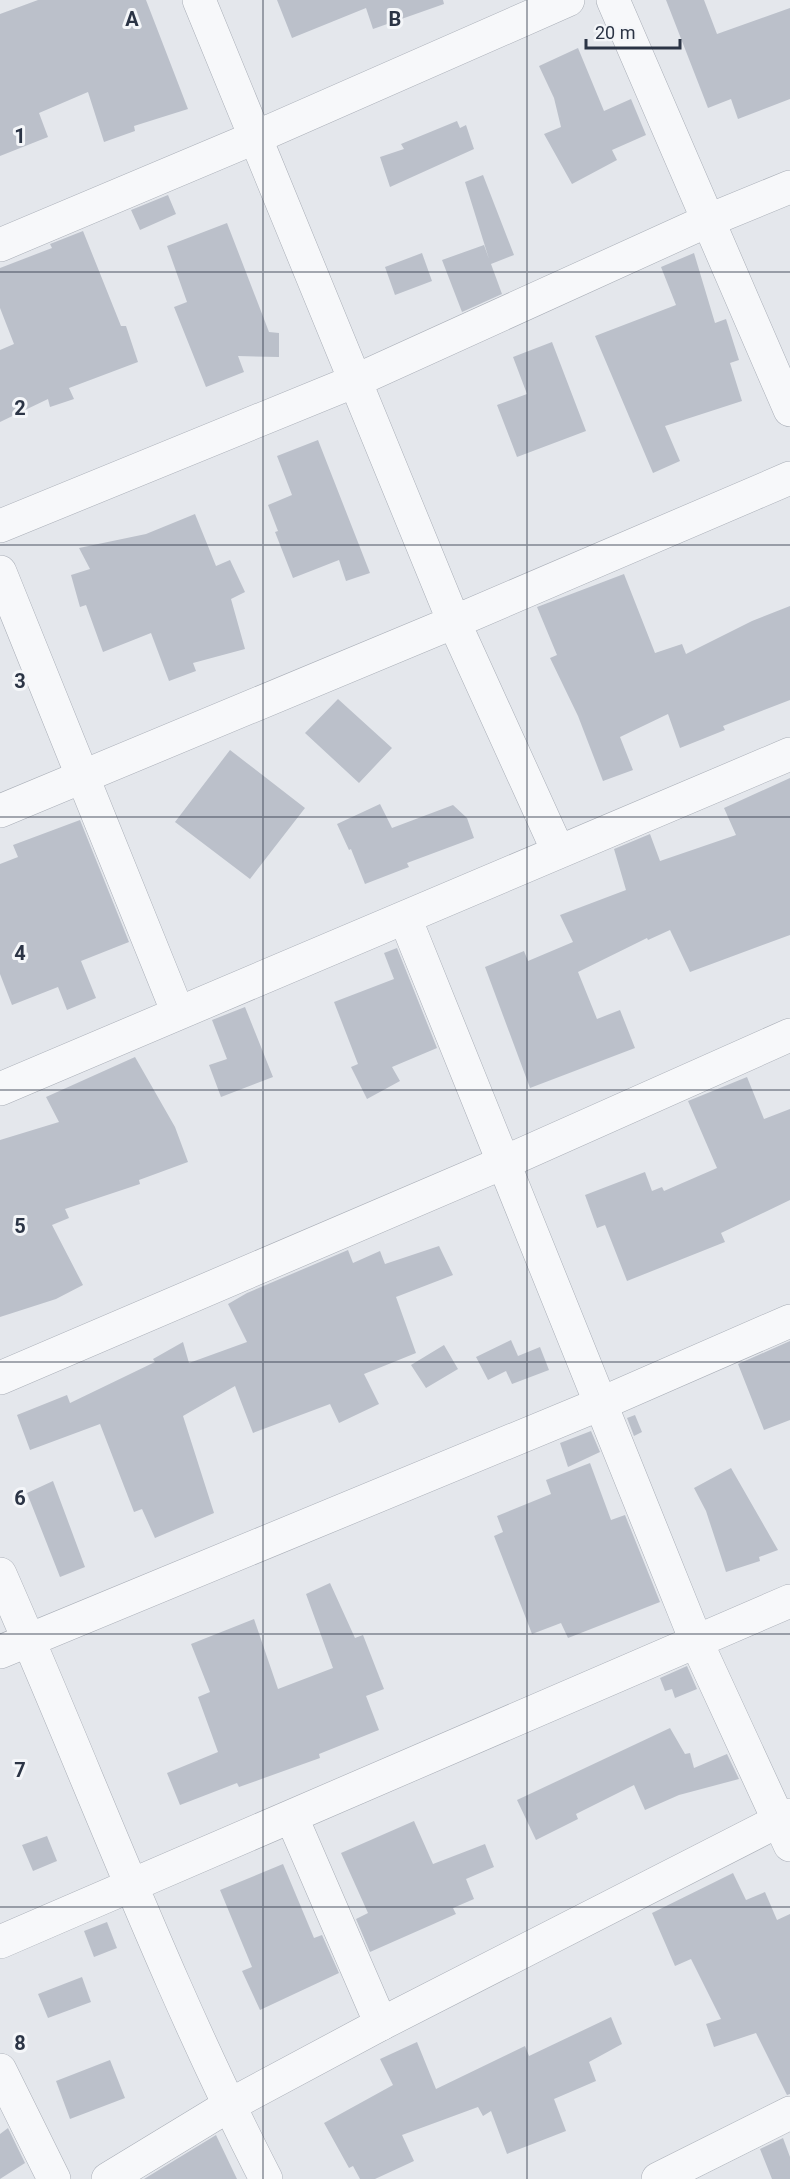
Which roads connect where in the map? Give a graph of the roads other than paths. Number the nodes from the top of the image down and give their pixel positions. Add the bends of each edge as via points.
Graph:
1 (199, 0) edge
2 (568, 0) edge
3 (614, 0) edge
4 (254, 138) junction
5 (790, 187) edge
6 (707, 221) junction
7 (0, 245) edge
8 (356, 381) junction
9 (790, 410) edge
10 (790, 478) edge
11 (0, 526) edge
12 (0, 572) edge
13 (454, 622) junction
14 (790, 753) edge
15 (81, 776) junction
16 (0, 811) edge
17 (558, 851) junction
18 (405, 918) junction
19 (178, 1013) junction
20 (790, 1035) edge
21 (0, 1089) edge
22 (505, 1162) junction
23 (790, 1321) edge
24 (0, 1378) edge
25 (600, 1404) junction
26 (0, 1574) edge
27 (790, 1601) edge
28 (697, 1643) junction
29 (14, 1646) edge
30 (292, 1818) junction
31 (786, 1827) edge
32 (131, 1887) junction
33 (0, 1942) edge
34 (381, 2024) junction
35 (0, 2070) edge
36 (228, 2106) junction
37 (790, 2113) edge
38 (54, 2179) edge
39 (108, 2179) edge
40 (266, 2179) edge
41 (658, 2179) edge

1 - 4 street
2 - 4 street
3 - 6 street
4 - 7 street
4 - 8 street
5 - 6 street
6 - 8 street
6 - 9 street
8 - 11 street
8 - 13 street
10 - 13 street
12 - 15 street
13 - 15 street
13 - 17 street
14 - 17 street
15 - 16 street
15 - 19 street
17 - 18 street
18 - 19 street
18 - 22 street
19 - 21 street
20 - 22 street
22 - 24 street
22 - 25 street
23 - 25 street
25 - 28 street
25 - 29 street
26 - 29 street
27 - 28 street
28 - 30 street
28 - 31 street
29 - 32 street
30 - 32 street
30 - 34 street
31 - 34 street
32 - 33 street
32 - 36 street
34 - 36 street
35 - 38 street
36 - 39 street
36 - 40 street
37 - 41 street

